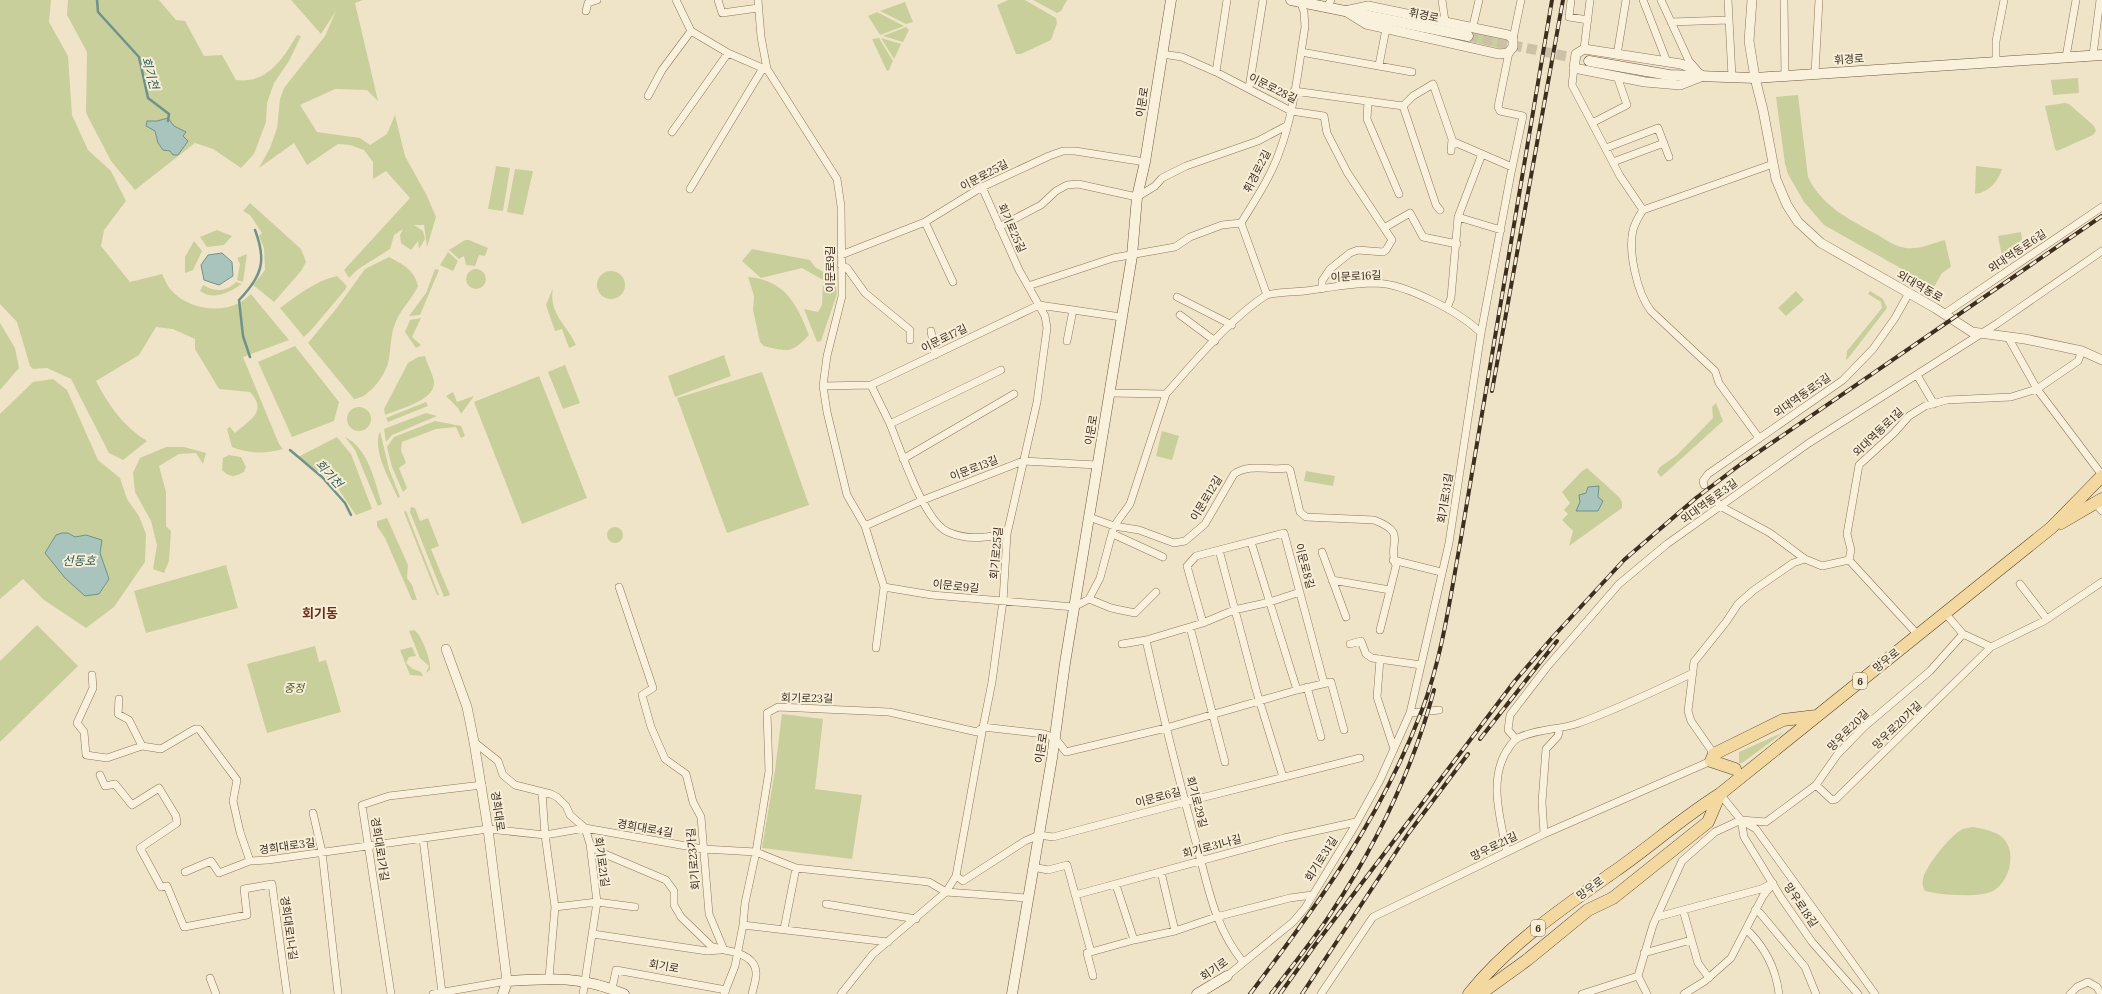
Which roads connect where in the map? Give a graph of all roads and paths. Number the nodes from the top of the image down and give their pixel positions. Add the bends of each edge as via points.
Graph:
1 (597, 0) edge
2 (676, 0) edge
3 (718, 0) edge
4 (758, 0) edge
5 (1170, 0) edge
6 (1227, 0) edge
7 (1263, 0) edge
8 (1442, 0) edge
9 (1479, 0) edge
10 (1521, 0) edge
11 (1571, 0) edge
12 (1590, 0) edge
13 (1626, 0) edge
14 (1643, 0) edge
15 (1661, 0) edge
16 (1728, 0) edge
17 (1752, 0) edge
18 (1784, 0) edge
19 (1819, 0) edge
20 (2004, 0) edge
21 (2076, 0) edge
22 (2100, 0) edge
23 (587, 1) edge
24 (1297, 1) edge
25 (1329, 4) edge
26 (758, 8) junction
27 (586, 11) dead end
28 (1345, 11) junction
29 (1588, 20) junction
30 (1728, 20) junction
31 (1445, 21) junction
32 (1671, 22) junction
33 (1473, 26) junction
34 (1386, 29) junction
35 (691, 31) junction
36 (1468, 36) tunnel mouth
37 (1513, 39) junction
38 (1584, 49) junction
39 (1301, 52) junction
40 (1510, 52) junction
41 (728, 53) junction
42 (1162, 54) junction
43 (1617, 55) junction
44 (2098, 55) edge
45 (2066, 57) junction
46 (1588, 61) tunnel mouth
47 (1667, 62) junction
48 (1996, 62) junction
49 (1379, 65) junction
50 (1574, 68) junction
51 (766, 69) junction
52 (1216, 72) junction
53 (1412, 72) dead end
54 (1815, 74) junction
55 (1617, 76) junction
56 (1703, 76) junction
57 (1785, 76) junction
58 (1732, 77) junction
59 (1755, 78) junction
60 (1249, 88) junction
61 (1294, 91) junction
62 (648, 96) dead end
63 (1368, 101) junction
64 (1403, 106) junction
65 (1291, 111) junction
66 (1592, 123) junction
67 (1288, 125) junction
68 (672, 132) dead end
69 (1452, 140) junction
70 (1664, 143) junction
71 (1606, 148) junction
72 (1451, 152) dead end
73 (1482, 154) junction
74 (1669, 157) dead end
75 (1145, 162) junction
76 (1613, 162) junction
77 (1773, 164) junction
78 (1512, 167) junction
79 (982, 186) junction
80 (690, 189) dead end
81 (1399, 194) dead end
82 (1137, 197) junction
83 (2102, 207) edge
84 (1440, 210) dead end
85 (1643, 210) junction
86 (1458, 217) junction
87 (925, 222) junction
88 (1241, 223) junction
89 (999, 227) junction
90 (1384, 228) junction
91 (1501, 230) junction
92 (1457, 244) junction
93 (2102, 251) edge
94 (841, 255) junction
95 (1132, 256) junction
96 (841, 264) junction
97 (953, 282) dead end
98 (1028, 286) junction
99 (1322, 289) junction
100 (1909, 293) junction
101 (1267, 295) junction
102 (1177, 297) dead end
103 (1039, 305) junction
104 (1447, 308) junction
105 (1073, 310) junction
106 (1944, 314) junction
107 (1180, 315) dead end
108 (1121, 317) junction
109 (1232, 325) junction
110 (931, 331) dead end
111 (1481, 333) junction
112 (1981, 333) junction
113 (2008, 337) junction
114 (910, 340) dead end
115 (1067, 341) dead end
116 (1215, 341) junction
117 (2082, 352) junction
118 (935, 355) junction
119 (2102, 360) edge
120 (1001, 370) dead end
121 (1916, 375) junction
122 (871, 385) junction
123 (824, 386) junction
124 (2037, 389) junction
125 (1109, 393) junction
126 (1014, 394) dead end
127 (1166, 394) junction
128 (1934, 404) junction
129 (890, 424) junction
130 (1760, 438) junction
131 (903, 459) junction
132 (1023, 461) junction
133 (1097, 464) junction
134 (2102, 476) edge
135 (1704, 485) dead end
136 (1715, 499) tunnel mouth
137 (923, 500) junction
138 (2100, 505) edge
139 (1720, 506) junction
140 (1089, 517) junction
141 (865, 526) junction
142 (2051, 528) junction
143 (1113, 530) junction
144 (1007, 534) junction
145 (1251, 542) junction
146 (1218, 550) junction
147 (1322, 552) dead end
148 (1163, 557) dead end
149 (1805, 559) junction
150 (1393, 560) junction
151 (1849, 560) junction
152 (1441, 572) junction
153 (1332, 580) junction
154 (2102, 582) edge
155 (2020, 584) dead end
156 (619, 587) dead end
157 (884, 588) junction
158 (1390, 590) junction
159 (1156, 592) dead end
160 (1300, 592) junction
161 (1089, 599) junction
162 (1003, 601) junction
163 (1270, 602) junction
164 (1074, 607) junction
165 (1234, 610) junction
166 (1944, 613) junction
167 (1346, 617) dead end
168 (2047, 619) junction
169 (1203, 623) junction
170 (1190, 627) junction
171 (1380, 630) dead end
172 (1963, 634) junction
173 (1918, 635) junction
174 (1146, 640) junction
175 (1122, 644) dead end
176 (1350, 644) dead end
177 (876, 648) dead end
178 (1991, 648) junction
179 (446, 649) dead end
180 (1380, 659) junction
181 (1421, 665) junction
182 (1693, 673) junction
183 (92, 675) dead end
184 (1324, 683) junction
185 (1307, 687) junction
186 (1297, 690) junction
187 (119, 699) dead end
188 (1260, 700) junction
189 (1439, 710) dead end
190 (1410, 713) junction
191 (1212, 714) junction
192 (1818, 716) junction
193 (983, 727) junction
194 (1166, 728) junction
195 (1560, 728) junction
196 (1344, 730) dead end
197 (1321, 737) dead end
198 (1055, 738) junction
199 (1516, 739) junction
200 (474, 742) junction
201 (1739, 743) junction
202 (142, 746) junction
203 (1394, 749) junction
204 (1360, 758) dead end
205 (1713, 758) junction
206 (1226, 762) dead end
207 (1738, 773) junction
208 (100, 775) dead end
209 (1283, 777) junction
210 (482, 785) junction
211 (1816, 785) junction
212 (542, 792) junction
213 (1720, 794) junction
214 (1185, 802) junction
215 (313, 813) dead end
216 (1741, 820) junction
217 (1356, 822) junction
218 (586, 828) junction
219 (488, 829) junction
220 (1544, 834) junction
221 (545, 835) junction
222 (1039, 835) junction
223 (423, 839) junction
224 (590, 844) junction
225 (368, 845) junction
226 (703, 849) junction
227 (322, 852) junction
228 (756, 852) junction
229 (1507, 852) junction
230 (250, 861) junction
231 (1201, 861) junction
232 (1033, 867) junction
233 (796, 868) junction
234 (185, 872) dead end
235 (1161, 872) junction
236 (956, 876) junction
237 (1773, 883) junction
238 (1116, 885) junction
239 (946, 892) junction
240 (1075, 895) junction
241 (1312, 895) junction
242 (1027, 898) junction
243 (597, 902) junction
244 (826, 904) dead end
245 (555, 907) junction
246 (635, 907) dead end
247 (1683, 910) junction
248 (1755, 910) junction
249 (1657, 916) junction
250 (1216, 917) junction
251 (916, 919) junction
252 (744, 925) junction
253 (784, 929) junction
254 (1746, 929) junction
255 (1175, 931) junction
256 (593, 934) junction
257 (1134, 940) junction
258 (1691, 940) junction
259 (888, 942) junction
260 (724, 950) junction
261 (737, 952) junction
262 (1092, 952) junction
263 (1644, 953) junction
264 (1243, 962) junction
265 (1092, 976) dead end
266 (1227, 976) joint
267 (1638, 976) junction
268 (210, 978) dead end
269 (549, 978) junction
270 (1708, 978) junction
271 (507, 981) junction
272 (586, 981) junction
273 (612, 989) junction
274 (725, 992) edge
275 (442, 993) junction
276 (1777, 993) edge
277 (216, 994) edge
278 (287, 994) edge
279 (338, 994) edge
280 (391, 994) edge
281 (433, 994) edge
282 (503, 994) edge
283 (583, 994) edge
284 (624, 994) edge
285 (752, 994) edge
286 (841, 994) edge
287 (1012, 994) edge
288 (1197, 994) edge
289 (1321, 994) edge
290 (1469, 994) edge
291 (1480, 994) edge
292 (1582, 994) edge
293 (1647, 994) edge
294 (1684, 994) edge
295 (1816, 994) edge
296 (1858, 994) edge
297 (1875, 994) edge
298 (2070, 994) edge
299 (2102, 994) edge

1 - 23 street
2 - 35 street
3 - 26 street via 722,13
4 - 26 street, 이문로9길
5 - 42 main road, 이문로
6 - 52 street
7 - 60 street
8 - 31 street
9 - 33 street
10 - 37 street
11 - 29 street via 1569,16
12 - 29 street
13 - 43 street
14 - 47 street
15 - 32 street
16 - 30 street
17 - 59 street, 외대역동로 via 1749,41
18 - 57 street
19 - 54 street
20 - 48 street via 1996,41
21 - 45 street
22 - 44 street, 휘경로
23 - 27 street
24 - 25 main road, 휘경로
24 - 39 street, 휘경로2길 via 1304,12 1306,24
25 - 28 main road, 휘경로
26 - 51 street, 이문로9길
28 - 31 street via 1368,6
28 - 34 street via 1366,24
28 - 36 main road, 휘경로
29 - 38 street
30 - 32 street
30 - 58 street
31 - 33 street
32 - 56 street via 1689,61
33 - 37 street via 1508,34
34 - 40 street via 1499,54
34 - 49 street
35 - 41 street
35 - 62 street via 662,70
37 - 40 street
38 - 43 street
38 - 50 street via 1576,54
39 - 49 street
39 - 61 street, 휘경로2길
40 - 78 street, 회기로31길 via 1498,109 1524,116
41 - 51 street
41 - 68 street
42 - 52 street, 이문로28길 via 1180,56
42 - 75 main road, 이문로
43 - 47 street
44 - 45 main road, 휘경로
45 - 48 main road, 휘경로
46 - 56 main road, 휘경로 via 1669,75
47 - 56 street via 1686,65
48 - 54 main road, 휘경로
49 - 53 street
50 - 55 street
50 - 66 street via 1572,85
51 - 80 street
51 - 94 street, 이문로9길 via 838,179
52 - 60 street, 이문로28길
54 - 57 main road, 휘경로
55 - 56 street via 1680,85
55 - 66 street via 1627,106
56 - 58 main road, 휘경로
57 - 59 main road, 휘경로
58 - 59 main road, 휘경로
59 - 77 street, 외대역동로 via 1764,110
60 - 65 street, 이문로28길
61 - 63 street
61 - 65 street, 휘경로2길
63 - 64 street
63 - 81 street via 1367,119
64 - 69 street via 1413,96 1433,84
64 - 84 street via 1436,205
65 - 67 street, 휘경로2길
65 - 90 street, 이문로28길 via 1324,116 1327,133 1347,172
66 - 71 street
67 - 82 street via 1258,141 1190,164 1162,178 1155,186
67 - 88 street, 휘경로2길 via 1280,153 1266,183
69 - 72 street
69 - 73 street
70 - 71 street via 1657,128
70 - 74 street
70 - 76 street
71 - 76 street
73 - 78 street
73 - 86 street
75 - 79 street, 이문로25길 via 1063,151
75 - 82 main road, 이문로
76 - 85 street
77 - 85 street
77 - 100 street, 외대역동로 via 1776,179 1787,205 1810,234 1843,257
78 - 91 street, 회기로31길
79 - 87 street, 이문로25길
79 - 89 street, 회기로25길
82 - 89 street via 1078,184 1067,185 1041,205
82 - 95 main road, 이문로
83 - 106 street, 외대역동로6길
85 - 130 street via 1634,227 1632,246 1638,283 1646,303 1651,311 1715,371 1719,383
86 - 91 street
86 - 92 street via 1455,234
87 - 94 street, 이문로25길
87 - 97 street
88 - 95 street via 1222,225 1190,237 1175,247
88 - 101 street
89 - 98 street, 회기로25길
90 - 92 street via 1410,213 1423,237
90 - 99 street, 이문로28길 via 1392,240 1386,250 1358,250 1350,253 1330,269 1322,281
91 - 111 street, 회기로31길
92 - 104 street via 1451,298
93 - 112 street, 외대역동로3길
94 - 96 street, 이문로9길
95 - 98 street via 1113,258
95 - 108 main road, 이문로
96 - 114 street via 848,268 864,293 910,330
96 - 123 street, 이문로9길 via 842,296 827,356
98 - 103 street, 회기로25길
99 - 101 street, 이문로16길
99 - 104 street, 이문로16길 via 1363,284 1388,285
100 - 106 street, 외대역동로
100 - 130 street, 외대역동로5길 via 1872,349 1849,374
101 - 109 street
102 - 109 street
103 - 105 street
103 - 118 street, 이문로17길
103 - 132 street, 회기로25길 via 1046,321 1046,336 1037,402
104 - 111 street, 이문로16길 via 1475,326
105 - 108 street
105 - 115 street
106 - 112 street, 외대역동로 via 1962,328
107 - 116 street
108 - 125 main road, 이문로
109 - 116 street
110 - 118 street
111 - 152 street, 회기로31길 via 1459,483
112 - 113 street, 외대역동로
112 - 121 street, 외대역동로3길
113 - 117 street, 외대역동로
113 - 124 street
116 - 127 street
117 - 119 street, 외대역동로
117 - 124 street, 외대역동로1길 via 2078,361
118 - 122 street, 이문로17길
120 - 129 street
121 - 128 street
121 - 139 street, 외대역동로3길 via 1808,443
122 - 123 street, 이문로17길
122 - 129 street
123 - 141 street, 이문로9길 via 827,412 847,495
124 - 128 street, 외대역동로1길 via 2011,397 1948,400
124 - 134 street
125 - 127 street
125 - 133 main road, 이문로
126 - 131 street
127 - 143 street via 1130,504
128 - 151 street, 외대역동로1길 via 1925,406 1909,416 1859,466 1847,534 1851,550
129 - 131 street
130 - 135 street, 외대역동로5길 via 1708,474 1703,481
131 - 137 street
132 - 133 street, 이문로13길
132 - 137 street, 이문로13길
132 - 144 street, 회기로25길
133 - 140 main road, 이문로
134 - 142 main road, 망우로 / 6
136 - 139 street
137 - 141 street, 이문로13길
137 - 144 street via 933,518 946,532 974,539
138 - 142 main road, 망우로 / 6
139 - 149 street via 1770,533
139 - 199 street, 외대역동로3길 via 1667,544 1619,584 1547,667 1510,715 1508,730
140 - 143 street, 이문로12길
140 - 164 main road, 이문로
141 - 157 street, 이문로9길
142 - 166 main road, 망우로 / 6
143 - 148 street, 이문로12길
143 - 150 street, 이문로12길 via 1139,530 1174,544 1180,543 1205,524 1234,474 1240,470 1263,467 1274,470 1287,468 1290,470 1300,512 1306,517 1374,520 1384,524 1393,531 1396,539
143 - 161 street via 1100,578
144 - 162 street, 회기로25길
145 - 146 street, 이문로8길
145 - 160 street, 이문로8길 via 1284,533
145 - 163 street
146 - 165 street
146 - 169 street, 이문로8길 via 1196,556 1187,566
147 - 153 street
149 - 151 street via 1822,566
149 - 182 street via 1793,563 1738,604 1694,662
150 - 152 street
150 - 158 street, 이문로12길 via 1396,566
151 - 173 street
152 - 181 street, 회기로31길
153 - 158 street
153 - 167 street
154 - 168 street
155 - 168 street
156 - 226 street, 회기로23가길 via 653,688 642,695 651,727 665,759 686,774 693,802 701,817
157 - 162 street, 이문로9길
157 - 177 street, 이문로9길
158 - 171 street, 이문로12길
159 - 161 street via 1136,612 1111,608
160 - 163 street
160 - 184 street, 이문로8길
161 - 164 street
162 - 164 street, 이문로9길
162 - 193 street, 회기로25길
163 - 165 street
163 - 186 street
164 - 198 main road, 이문로
165 - 169 street
165 - 188 street
166 - 172 street
166 - 173 main road, 망우로 / 6
168 - 178 street
169 - 170 street
170 - 174 street
170 - 191 street
172 - 178 street
172 - 211 street, 망우로20길 via 1930,671 1864,727 1838,755
173 - 192 main road, 망우로 / 6
174 - 175 street
174 - 194 street, 회기로29길
176 - 180 street via 1361,641 1366,654
178 - 211 street, 망우로20가길 via 1836,799 1832,800
179 - 200 street, 경희대로 via 467,707
180 - 181 street
180 - 203 street via 1377,696
181 - 190 street, 회기로31길
182 - 195 street via 1638,699
182 - 205 street via 1688,711 1691,721
183 - 202 street, 경희대로3길 via 93,688 77,723 84,732 86,755 107,758
184 - 185 street
184 - 196 street, 이문로8길 via 1331,682
185 - 186 street
185 - 197 street
186 - 188 street
187 - 202 street via 118,714 129,720
188 - 191 street
188 - 209 street
189 - 190 street
190 - 203 street, 회기로31길
191 - 194 street
191 - 206 street
192 - 201 main road via 1783,720
192 - 207 main road, 망우로 / 6
193 - 198 street, 회기로23길 via 1044,734
193 - 228 street, 회기로23길 via 977,732 889,712 778,706 767,713 769,771
193 - 236 street, 회기로25길
194 - 198 street via 1066,752
194 - 214 street, 회기로29길
195 - 199 street via 1530,733
195 - 220 street via 1558,736 1546,749 1542,802
198 - 222 main road, 이문로
199 - 229 street via 1504,754 1498,769 1499,812
200 - 210 street, 경희대로
200 - 212 street, 회기로21길 via 498,761 502,775 515,785
201 - 205 main road
201 - 207 main road via 1732,753
202 - 230 street, 경희대로3길 via 161,749 199,729 237,780 233,801
203 - 217 street, 회기로31길
204 - 209 street, 이문로6길
205 - 207 main road
205 - 220 street, 망우로21길
207 - 213 main road, 망우로 / 6
208 - 278 street, 경희대로1나길 via 105,786 114,784 132,805 159,788 176,816 177,823 140,848 161,887 167,886 184,927 247,915 244,889 272,884
209 - 214 street, 이문로6길
210 - 219 street, 경희대로
210 - 225 street, 경희대로1가길 via 388,796 362,805
211 - 216 street, 망우로20길 via 1766,822
212 - 218 street, 회기로21길 via 557,797 566,806 570,815
212 - 221 street
213 - 216 street
213 - 290 main road, 망우로 / 6 via 1591,886 1502,958
213 - 291 main road, 망우로 / 6 via 1708,822 1613,898 1588,910
214 - 222 street, 이문로6길 via 1053,837
214 - 231 street, 회기로29길
215 - 227 street
216 - 237 street, 망우로18길 via 1744,837
216 - 249 street via 1716,832 1688,854 1682,861
216 - 297 street via 1756,829
217 - 231 street, 회기로31나길
217 - 241 street, 회기로31길
218 - 221 street, 경희대로4길
218 - 224 street, 회기로21길
218 - 226 street, 경희대로4길
219 - 221 street, 경희대로4길
219 - 223 street, 경희대로3길
219 - 271 street, 경희대로
220 - 229 street, 망우로21길
221 - 245 street
222 - 232 main road, 이문로
222 - 236 street via 963,881
223 - 225 street, 경희대로3길
223 - 275 street
224 - 243 street, 회기로21길
224 - 260 street via 600,852 666,880 674,891 674,905 681,917 711,946
225 - 227 street, 경희대로3길
225 - 280 street, 경희대로1가길
226 - 228 street, 경희대로4길
226 - 260 street, 회기로23가길 via 709,914
227 - 230 street, 경희대로3길
227 - 279 street
228 - 233 street, 경희대로4길
228 - 252 street, 회기로23길 via 745,903
229 - 289 street, 망우로21길 via 1373,917
230 - 234 street via 220,873 211,861
231 - 235 street, 회기로31나길
231 - 250 street, 회기로29길
232 - 240 street via 1048,870 1067,865
232 - 242 main road, 이문로
233 - 239 street, 경희대로4길 via 929,882
233 - 253 street
235 - 238 street, 회기로31나길
235 - 255 street
236 - 239 street, 회기로25길
237 - 247 street via 1761,889
237 - 248 street
237 - 296 street, 망우로18길 via 1812,942
238 - 240 street, 회기로31나길
238 - 257 street
239 - 242 street
239 - 251 street, 회기로25길
240 - 262 street
241 - 250 street
241 - 264 street, 회기로31길 via 1293,922
242 - 287 main road, 이문로
243 - 245 street, 회기로21길
243 - 246 street, 회기로21길
243 - 256 street, 회기로21길
244 - 251 street
245 - 269 street
247 - 249 street
247 - 258 street
248 - 254 street
248 - 295 street via 1805,967
249 - 263 street
250 - 255 street
250 - 264 street, 회기로29길 via 1233,950
251 - 259 street, 회기로25길
252 - 253 street
252 - 261 street, 회기로23길
253 - 259 street
254 - 270 street via 1731,958
254 - 276 street via 1756,938 1768,957
255 - 257 street
256 - 260 street via 707,951
256 - 272 street, 회기로21길
257 - 262 street
258 - 263 street
258 - 270 street via 1698,963
259 - 286 street, 회기로25길 via 873,954
260 - 261 street
261 - 274 street, 회기로23길 via 735,966
261 - 285 street via 752,962 757,973
262 - 265 street via 1087,953
263 - 267 street
264 - 266 street, 회기로
266 - 288 main road, 회기로
267 - 292 street
267 - 293 street
268 - 277 street
269 - 271 main road
269 - 272 main road
270 - 294 street
271 - 275 street
271 - 282 main road
272 - 273 main road
272 - 283 street
273 - 274 street, 회기로 via 616,970
273 - 284 main road
275 - 281 street
298 - 299 street via 2088,982 2097,987

